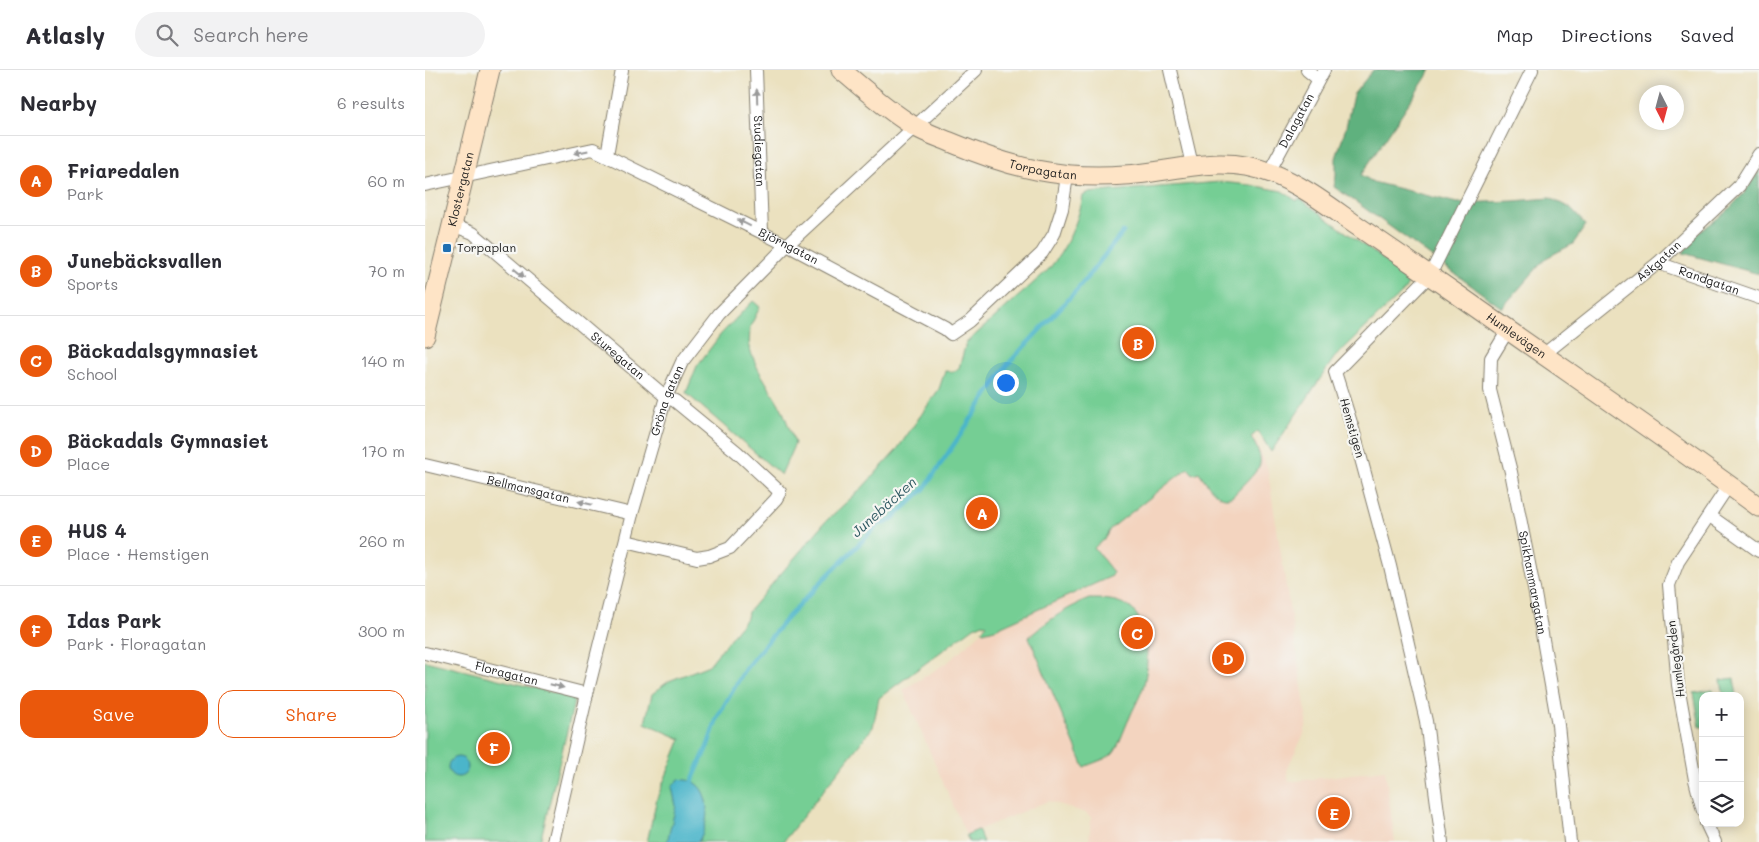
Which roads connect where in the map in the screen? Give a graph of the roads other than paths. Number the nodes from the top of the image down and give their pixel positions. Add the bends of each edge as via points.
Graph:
1 (490, 70) edge
2 (622, 70) edge
3 (756, 70) edge
4 (841, 70) edge
5 (976, 70) edge
6 (1170, 70) edge
7 (1307, 70) edge
8 (1533, 70) edge
9 (1321, 75) edge
10 (915, 127) junction
11 (1759, 154) edge
12 (607, 155) junction
13 (1192, 165) junction
14 (1269, 172) junction
15 (464, 175) junction
16 (1067, 176) junction
17 (425, 185) edge
18 (452, 225) junction
19 (762, 232) junction
20 (787, 245) junction
21 (1658, 263) junction
22 (1430, 275) junction
23 (1759, 298) edge
24 (1508, 330) junction
25 (425, 336) edge
26 (1543, 355) junction
27 (666, 397) junction
28 (425, 465) edge
29 (1729, 485) junction
30 (1759, 507) edge
31 (632, 514) junction
32 (1709, 516) junction
33 (626, 541) junction
34 (1759, 551) edge
35 (425, 653) edge
36 (587, 694) junction
37 (1699, 796) edge
38 (1708, 827) edge
39 (553, 842) edge
40 (1442, 842) edge
41 (1570, 842) edge
42 (1715, 842) edge

1 - 15 street, Klostergatan
2 - 12 street
19 -> 3 street, Studiegatan
4 - 10 street, Torpagatan via 891,112
5 - 10 street, Gröna gatan
6 - 13 street
7 - 9 street
8 - 22 street, Hemstigen
9 - 14 street, Dalagatan
10 - 16 street, Torpagatan via 1007,164
10 - 20 street, Gröna gatan
11 - 21 street, Askgatan via 1739,186
12 -> 15 street, Björngatan via 593,149
19 -> 12 street, Björngatan
13 - 14 street, Torpagatan via 1229,164
13 - 16 street, Torpagatan via 1126,175
14 - 22 street, Humlevägen via 1299,185
15 - 17 street, Björngatan
15 - 18 street, Klostergatan
16 - 20 street, Björngatan via 1054,234 1042,253 970,321 951,334
18 - 25 street, Klostergatan
18 -> 27 street, Sturegatan via 473,233
19 - 20 street, Björngatan
20 - 27 street, Gröna gatan via 719,314 681,362
21 - 23 street, Randgatan
21 - 26 street, Askgatan
22 - 24 street, Humlevägen
22 - 40 street, Hemstigen via 1335,372 1390,566 1415,672
24 - 26 street, Humlevägen
24 - 41 street, Spikhammargatan via 1491,358 1490,390 1511,472 1535,594 1558,725
26 - 29 street, Humlevägen
27 - 31 street, Gröna gatan
27 - 33 street, Sturegatan via 737,452 778,496 730,548 709,556 697,558
31 -> 28 street, Bellmansgatan
29 - 30 street, Humlevägen
29 - 32 street, Humlegården
31 - 33 street, Gröna gatan
32 - 34 street
32 - 37 street, Humlegården via 1678,562 1669,585 1678,685
33 - 36 street, Gröna gatan
35 -> 36 street, Floragatan
36 - 39 street, Gröna gatan
38 - 42 street

